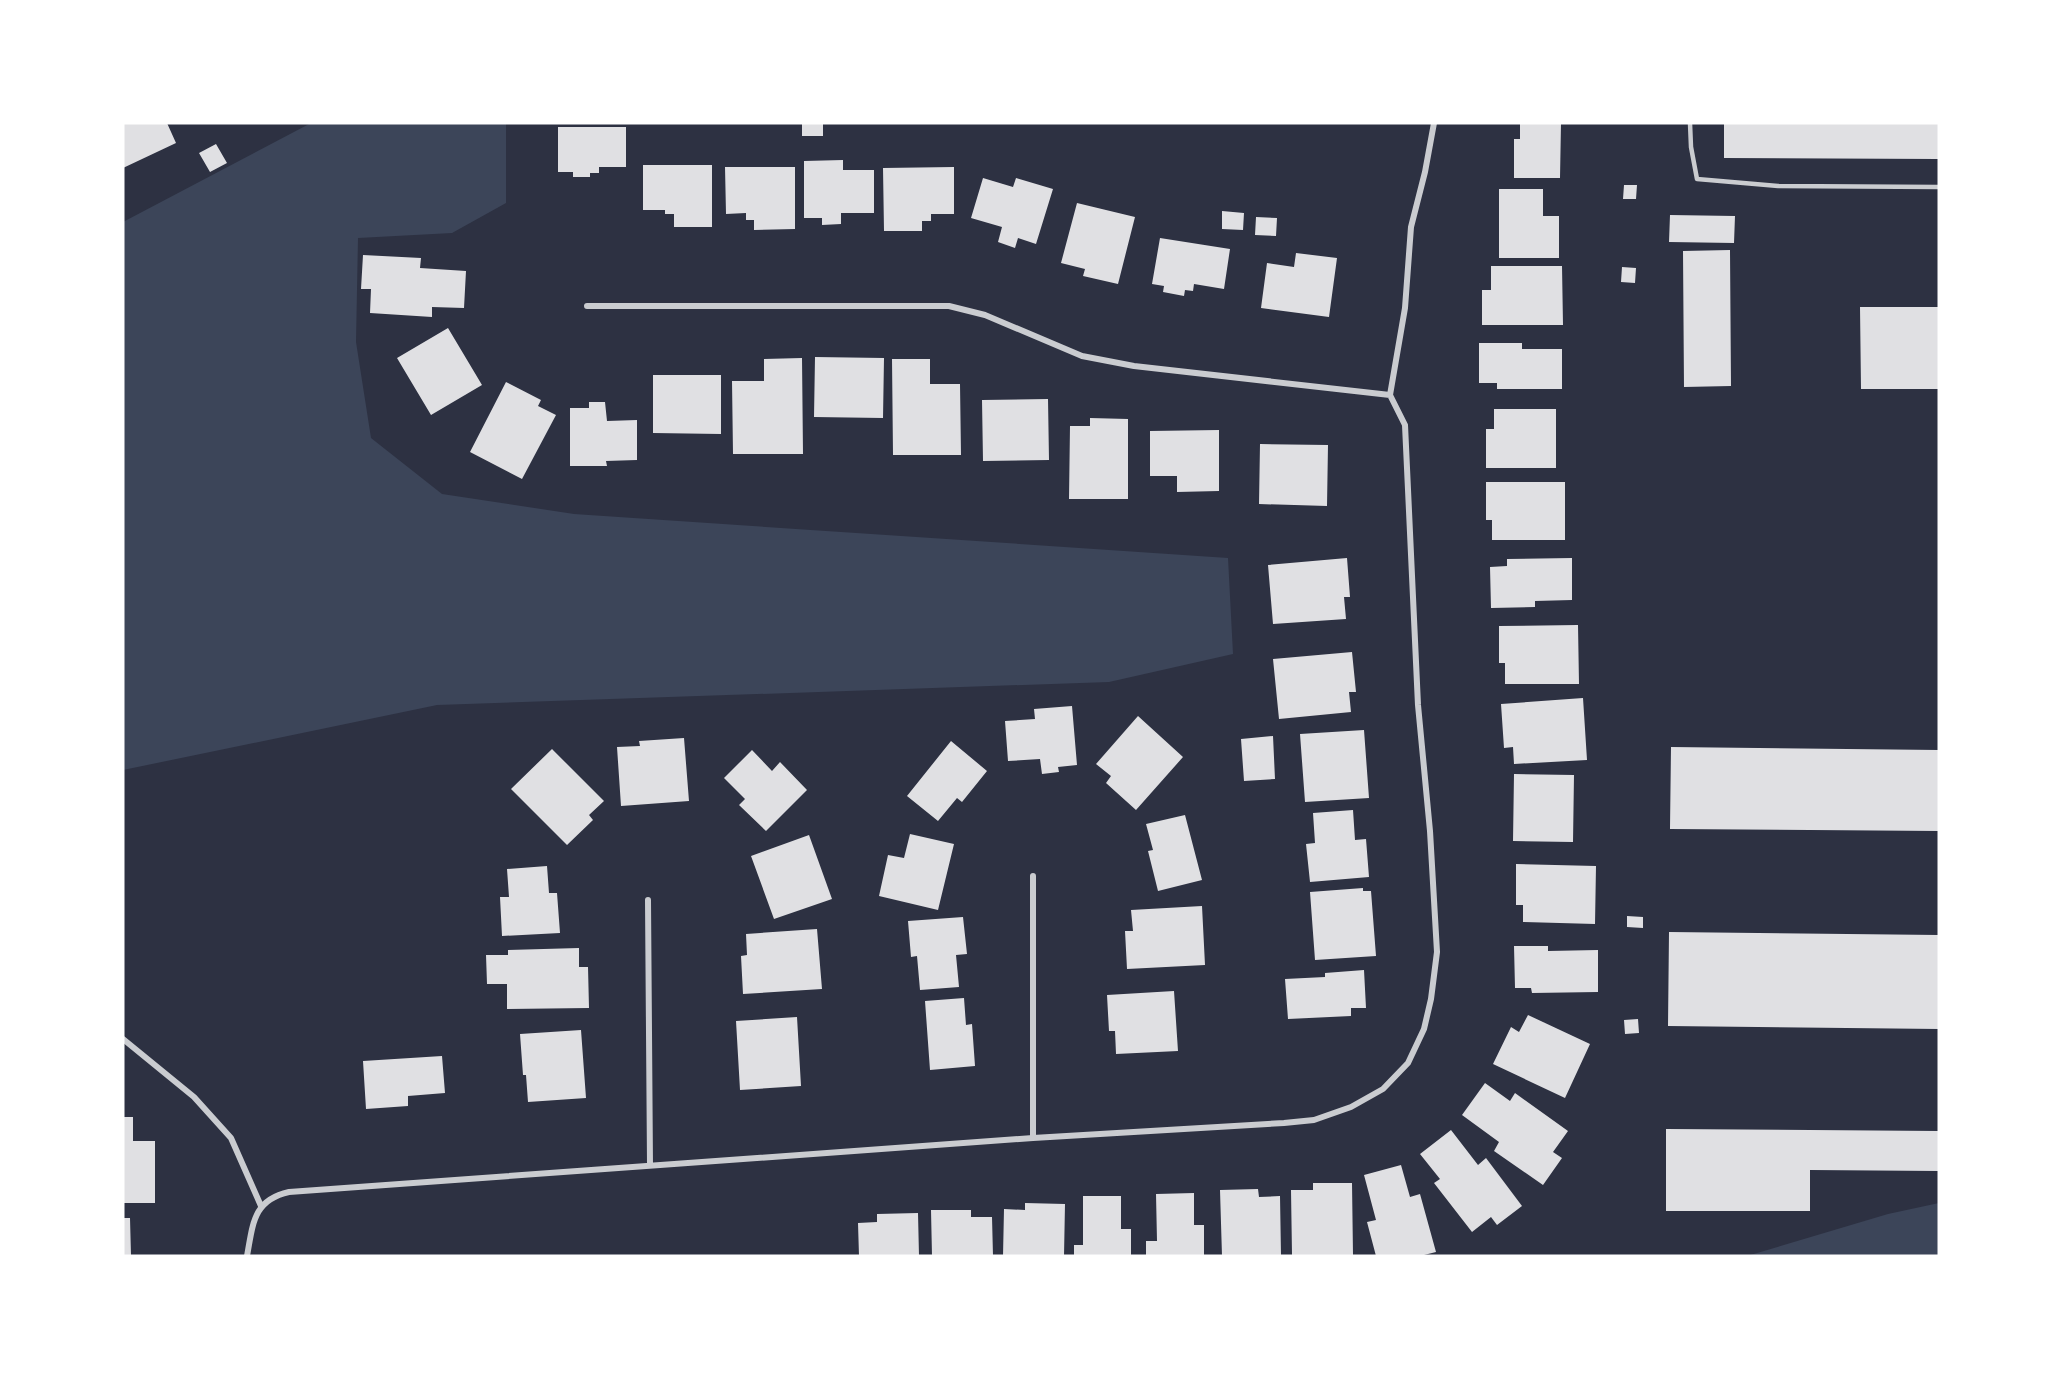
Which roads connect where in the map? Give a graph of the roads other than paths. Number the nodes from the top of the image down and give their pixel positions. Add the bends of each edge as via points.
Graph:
1 (1434, 123) edge
2 (1690, 123) edge
3 (1939, 187) edge
4 (587, 306) dead end
5 (1390, 395) junction
6 (1033, 876) dead end
7 (648, 900) dead end
8 (123, 1039) edge
9 (1033, 1138) junction
10 (650, 1165) junction
11 (261, 1206) junction
12 (247, 1256) edge

1 - 5 street via 1412,227
2 - 3 lane via 1697,179 1778,186
4 - 5 street via 949,306 985,315 1082,356 1134,366
5 - 9 street via 1404,425 1418,705 1437,952 1424,1029 1408,1062 1383,1089 1314,1120
6 - 9 street
7 - 10 street
8 - 11 street via 194,1097 231,1138
9 - 10 street
10 - 11 street via 289,1191 276,1194
11 - 12 street via 253,1222

